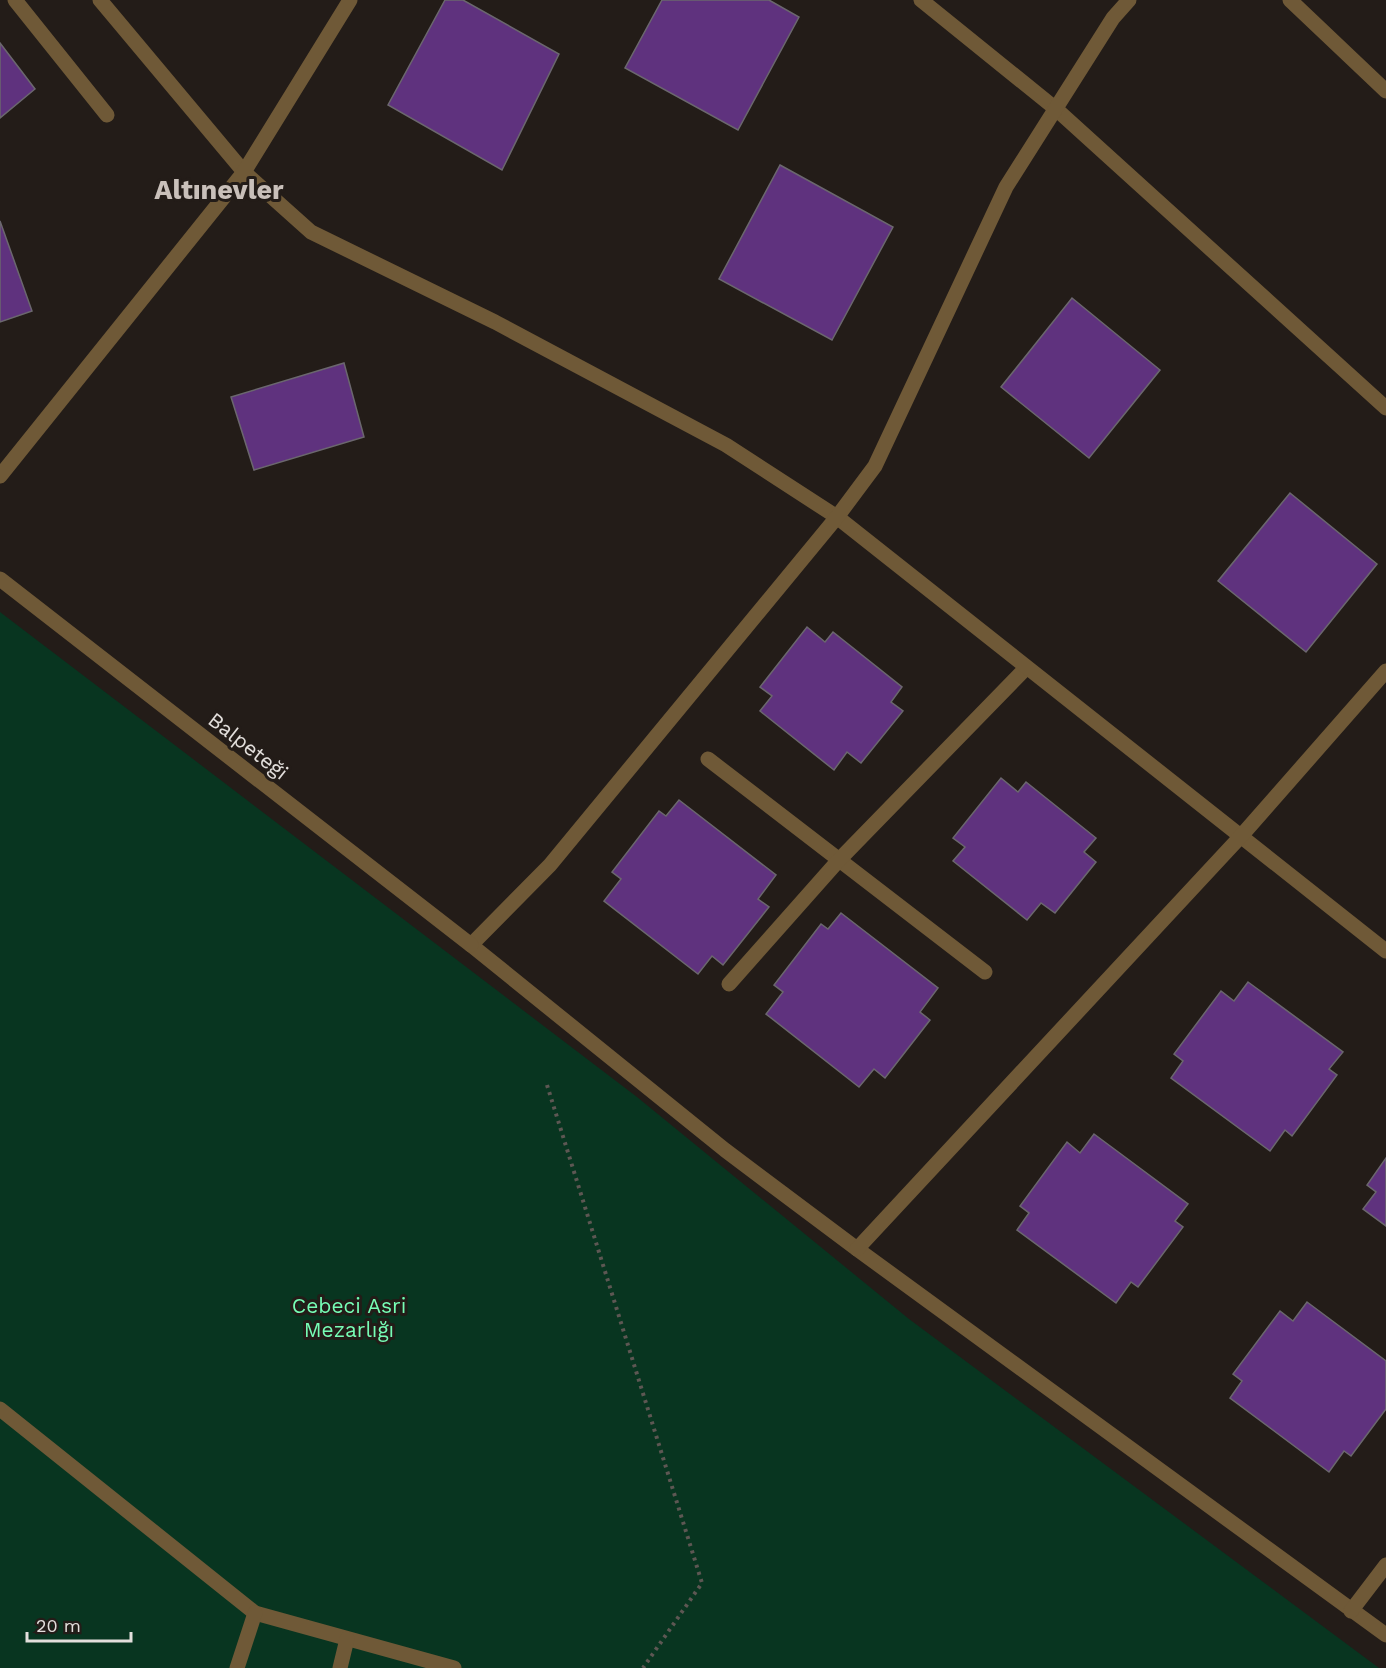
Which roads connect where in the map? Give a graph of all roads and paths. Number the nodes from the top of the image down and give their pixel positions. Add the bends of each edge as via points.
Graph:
1 (15, 0) edge
2 (100, 0) edge
3 (350, 0) edge
4 (921, 0) edge
5 (1129, 0) edge
6 (1290, 0) edge
7 (1386, 91) edge
8 (1056, 109) junction
9 (107, 115) dead end
10 (244, 172) junction
11 (1386, 408) edge
12 (0, 476) edge
13 (837, 517) junction
14 (0, 579) edge
15 (1026, 668) junction
16 (1386, 671) edge
17 (708, 759) dead end
18 (1242, 835) junction
19 (838, 861) junction
20 (471, 945) junction
21 (1386, 951) edge
22 (985, 972) dead end
23 (729, 984) dead end
24 (547, 1085) dead end
25 (857, 1250) junction
26 (0, 1409) edge
27 (1386, 1565) edge
28 (1351, 1611) junction
29 (255, 1613) junction
30 (1386, 1635) edge
31 (347, 1639) junction
32 (237, 1668) edge
33 (340, 1668) edge
34 (454, 1668) edge
35 (643, 1668) edge

1 - 9 street
2 - 10 street
3 - 10 street
4 - 8 street
5 - 8 street via 1113,18
6 - 7 street
8 - 11 street
8 - 13 street via 1006,187 875,466
10 - 12 street
10 - 13 street via 311,232 495,322 726,445
13 - 15 street
13 - 20 street via 550,865
14 - 20 street, Balpeteği
15 - 18 street
15 - 19 street
16 - 18 street
17 - 19 street
18 - 21 street
18 - 25 street
19 - 22 street
19 - 23 street
20 - 25 street, Balpeteği via 725,1150
24 - 35 path via 702,1583
25 - 28 street, Balpeteği
26 - 29 street
27 - 28 street
28 - 30 street, Balpeteği
29 - 31 street
29 - 32 street
31 - 33 street
31 - 34 street

